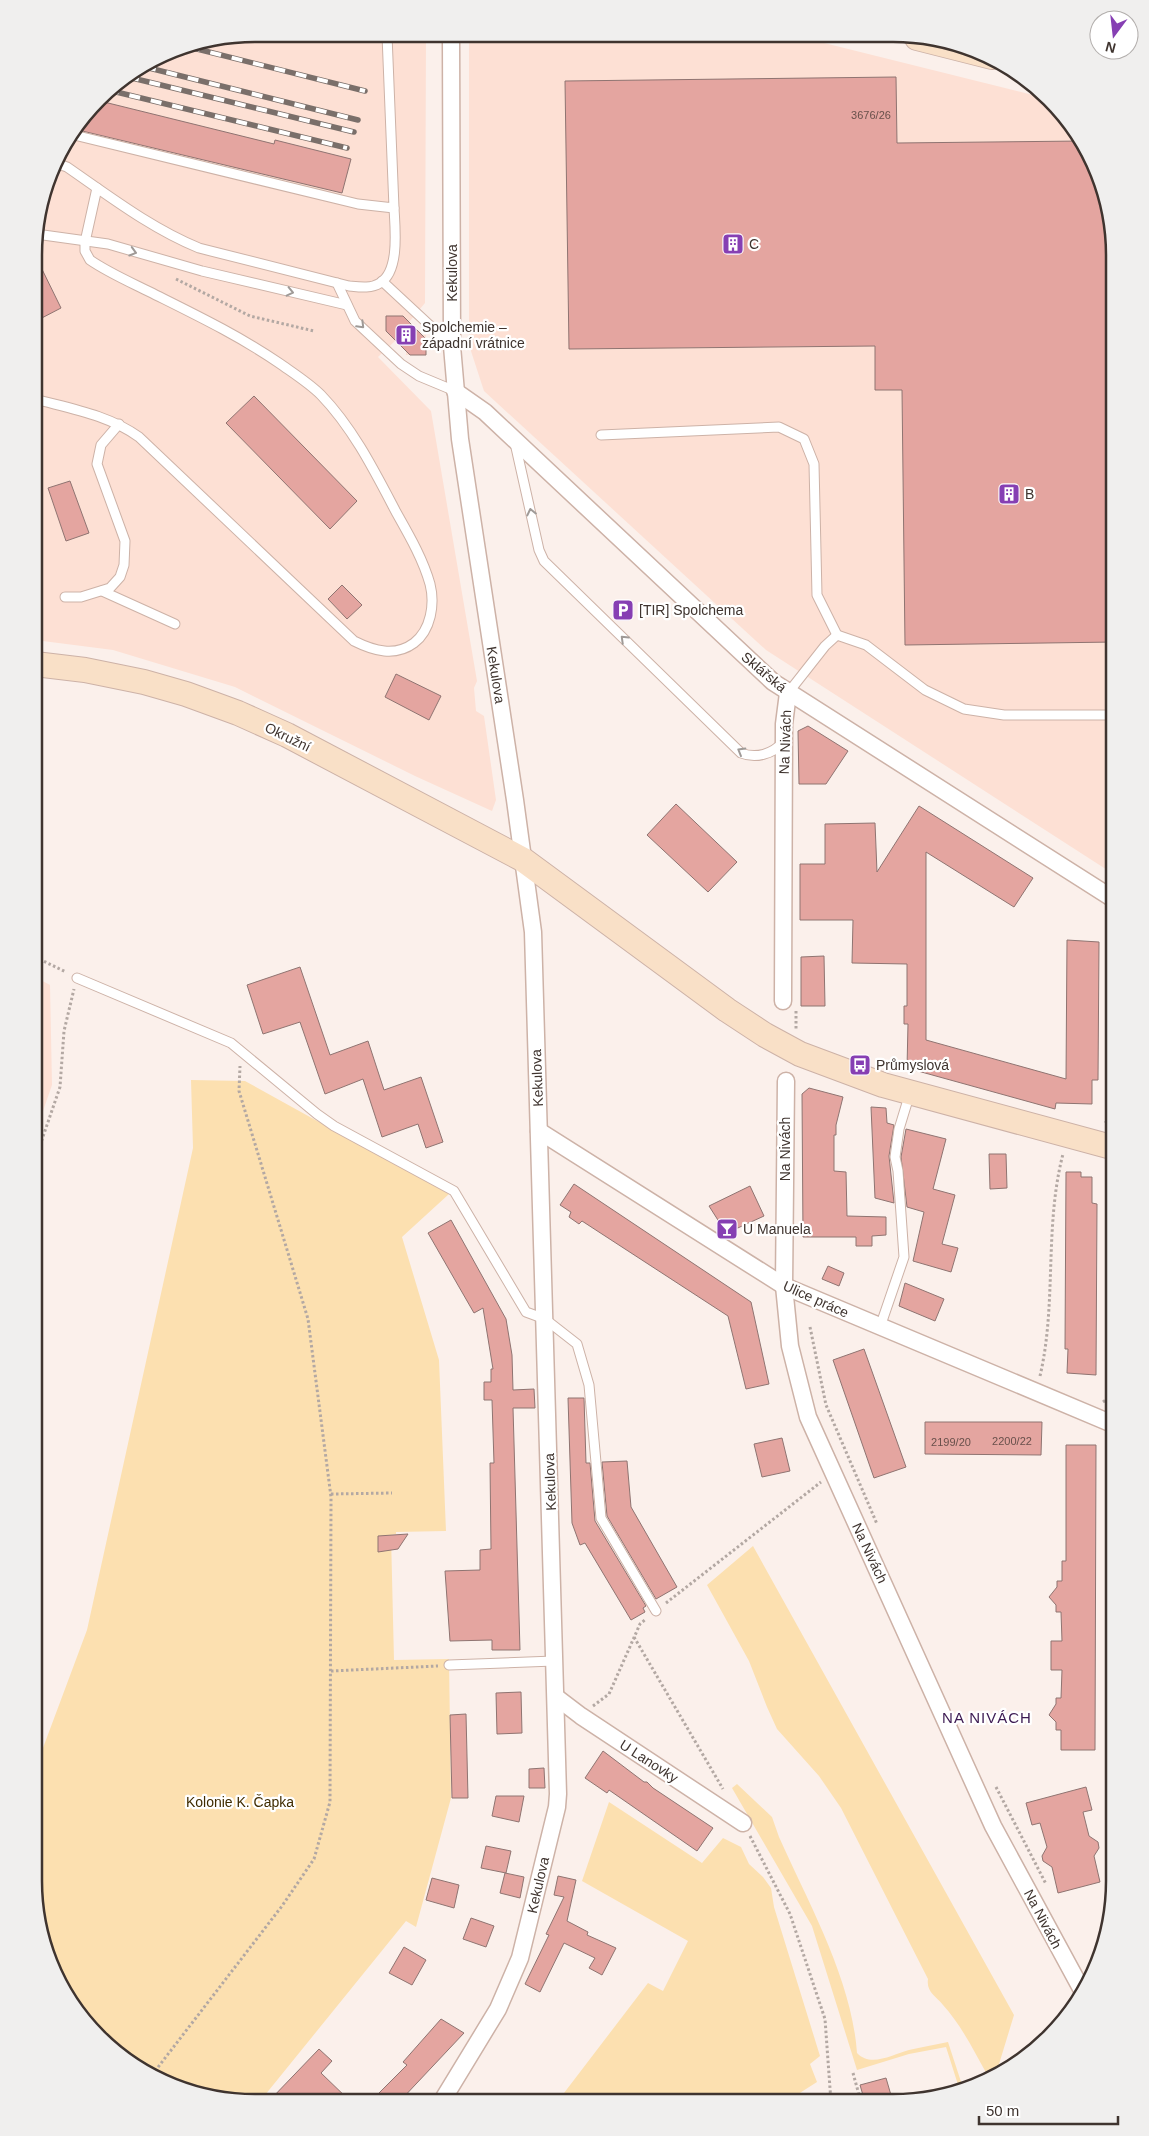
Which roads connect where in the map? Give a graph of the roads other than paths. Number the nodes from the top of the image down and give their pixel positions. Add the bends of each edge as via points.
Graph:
1 (387, 42) edge
2 (451, 42) edge
3 (79, 136) edge
4 (62, 166) edge
5 (97, 188) junction
6 (394, 208) junction
7 (43, 235) edge
8 (86, 242) junction
9 (382, 281) junction
10 (337, 283) junction
11 (347, 305) junction
12 (452, 346) junction
13 (455, 391) junction
14 (42, 401) edge
15 (119, 424) junction
16 (601, 435) dead end
17 (514, 439) junction
18 (102, 591) junction
19 (65, 597) dead end
20 (175, 624) dead end
21 (837, 635) junction
22 (42, 665) edge
23 (788, 693) junction
24 (1106, 715) edge
25 (783, 741) junction
26 (522, 859) junction
27 (1106, 894) edge
28 (77, 978) road end
29 (783, 1001) dead end
30 (786, 1081) dead end
31 (910, 1093) junction
32 (538, 1131) junction
33 (1106, 1146) edge
34 (784, 1286) junction
35 (545, 1319) junction
36 (880, 1327) junction
37 (1106, 1421) edge
38 (656, 1611) road end
39 (554, 1661) junction
40 (449, 1665) road end
41 (556, 1697) junction
42 (743, 1822) road end
43 (1079, 1985) edge
44 (446, 2094) edge

1 - 6 lane
2 - 12 street, Kekulova
3 - 6 lane via 358,204
4 - 5 lane
5 - 8 lane
5 - 10 lane via 187,243
6 - 9 lane via 395,252 390,270
7 - 8 lane
8 -> 11 lane via 108,244 202,271
8 - 15 lane via 85,251 90,260 251,344 320,394 372,468 423,564 432,604 425,630 408,647 396,651 381,651 354,641 139,438
9 - 10 lane via 361,287
9 - 12 lane
10 - 11 lane
11 -> 13 lane via 355,321 400,364
12 - 13 street, Kekulova
13 - 17 street, Sklářská via 485,412
13 - 26 street, Kekulova
14 - 15 lane
15 - 18 lane via 101,445 96,464 124,540 124,565 120,577 110,588
16 - 21 lane via 779,427 804,439 814,464 817,595
17 - 23 street, Sklářská via 756,667
25 -> 17 lane via 767,754 753,756 741,753 544,561
18 - 19 lane
18 - 20 lane
21 - 23 lane
21 - 24 lane via 866,645 925,690 964,709 1004,715
22 - 26 street, Okružní via 144,682 238,713
23 - 25 street, Na Nivách
23 - 27 street, Sklářská
25 - 29 street, Na Nivách
26 - 31 street via 765,1035 832,1067
26 - 32 street, Kekulova via 533,932
28 - 35 lane via 231,1043 334,1126 454,1191 526,1312
30 - 34 street, Na Nivách
31 - 33 street
31 - 36 lane via 898,1128 895,1156 904,1257
32 - 34 street, Ulice práce
32 - 35 street, Kekulova
34 - 36 street, Ulice práce
34 - 43 street, Na Nivách via 790,1346 806,1408 833,1473 993,1826
35 - 38 lane via 577,1344 589,1384 601,1518
35 - 39 street, Kekulova
36 - 37 street, Ulice práce
39 - 40 lane
39 - 41 street, Kekulova
41 - 42 street, U Lanovky
41 - 44 street, Kekulova via 557,1807 526,1939 498,2009

